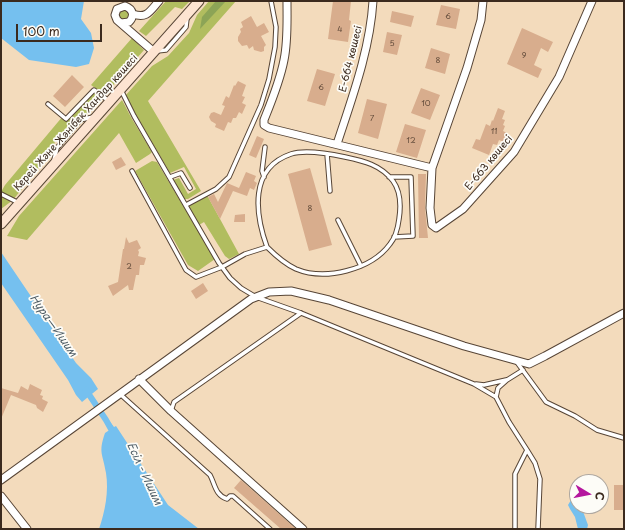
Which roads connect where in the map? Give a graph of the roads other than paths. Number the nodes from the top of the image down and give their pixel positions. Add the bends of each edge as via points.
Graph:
1 (159, 1) edge
2 (199, 1) edge
3 (271, 1) edge
4 (287, 1) edge
5 (373, 1) edge
6 (483, 1) edge
7 (592, 1) edge
8 (133, 14) junction
9 (121, 23) junction
10 (154, 52) junction
11 (121, 89) junction
12 (110, 101) junction
13 (48, 104) dead end
14 (337, 144) junction
15 (265, 147) dead end
16 (327, 154) junction
17 (432, 168) junction
18 (132, 171) dead end
19 (170, 177) junction
20 (264, 177) junction
21 (389, 177) junction
22 (190, 188) dead end
23 (330, 191) dead end
24 (1, 194) edge
25 (20, 204) junction
26 (186, 205) junction
27 (338, 220) dead end
28 (1, 224) edge
29 (394, 237) junction
30 (267, 247) junction
31 (361, 266) junction
32 (222, 267) junction
33 (256, 297) junction
34 (301, 313) junction
35 (624, 313) edge
36 (515, 360) junction
37 (523, 370) junction
38 (139, 379) junction
39 (507, 380) junction
40 (474, 384) junction
41 (119, 394) junction
42 (496, 397) junction
43 (171, 411) junction
44 (624, 438) edge
45 (527, 450) junction
46 (1, 480) edge
47 (1, 496) edge
48 (27, 529) edge
49 (270, 529) edge
50 (303, 529) edge
51 (515, 529) edge
52 (538, 529) edge

1 - 8 street via 147,15
2 - 10 main road, Керей Және Жәнібек Хандар көшесі
3 - 26 lane via 276,28 275,47 262,105 229,177 216,189
4 - 14 street via 284,59 264,125
5 - 14 street, Е-664 көшесі via 361,71
6 - 17 street, Е-663 көшесі via 481,20 468,68
7 - 17 street, Е-663 көшесі via 559,77 514,152 463,209 436,228 432,225 430,208
8 - 9 street via 129,22
8 - 9 street via 128,7 119,7 115,18
9 - 10 street
10 - 11 main road, Керей Және Жәнібек Хандар көшесі
11 - 12 main road, Керей Және Жәнібек Хандар көшесі
11 - 19 lane
12 - 13 lane via 94,90 66,119
12 - 25 main road, Керей Және Жәнібек Хандар көшесі
14 - 17 street
15 - 20 lane via 262,171
16 - 20 lane via 292,153 280,159
16 - 21 lane via 369,162
16 - 23 lane
18 - 32 lane via 186,270 196,278
19 - 22 lane via 181,173
19 - 26 lane
20 - 30 lane via 258,199 262,233
21 - 29 lane via 399,194 401,210
21 - 29 lane via 411,177 413,236
24 - 25 lane
25 - 28 main road, Керей Және Жәнібек Хандар көшесі
26 - 32 lane
27 - 31 lane
29 - 31 lane via 391,244 374,259
30 - 31 lane via 279,259 297,269 335,274
30 - 32 lane via 246,254
32 - 33 lane via 241,288
33 - 34 lane
33 - 36 street via 269,292 291,291 329,300 464,346
33 - 38 street
34 - 40 lane
34 - 43 lane via 174,402
35 - 36 street via 529,364
36 - 37 lane
37 - 39 lane
37 - 44 lane via 546,402 597,430
38 - 41 street
38 - 43 street
39 - 40 lane via 484,385
39 - 42 lane via 498,388
40 - 42 lane
41 - 46 street
41 - 49 lane via 210,475 215,490 224,498 233,496
42 - 45 lane
43 - 50 street
45 - 51 lane via 515,474
45 - 52 lane via 540,479
47 - 48 street

